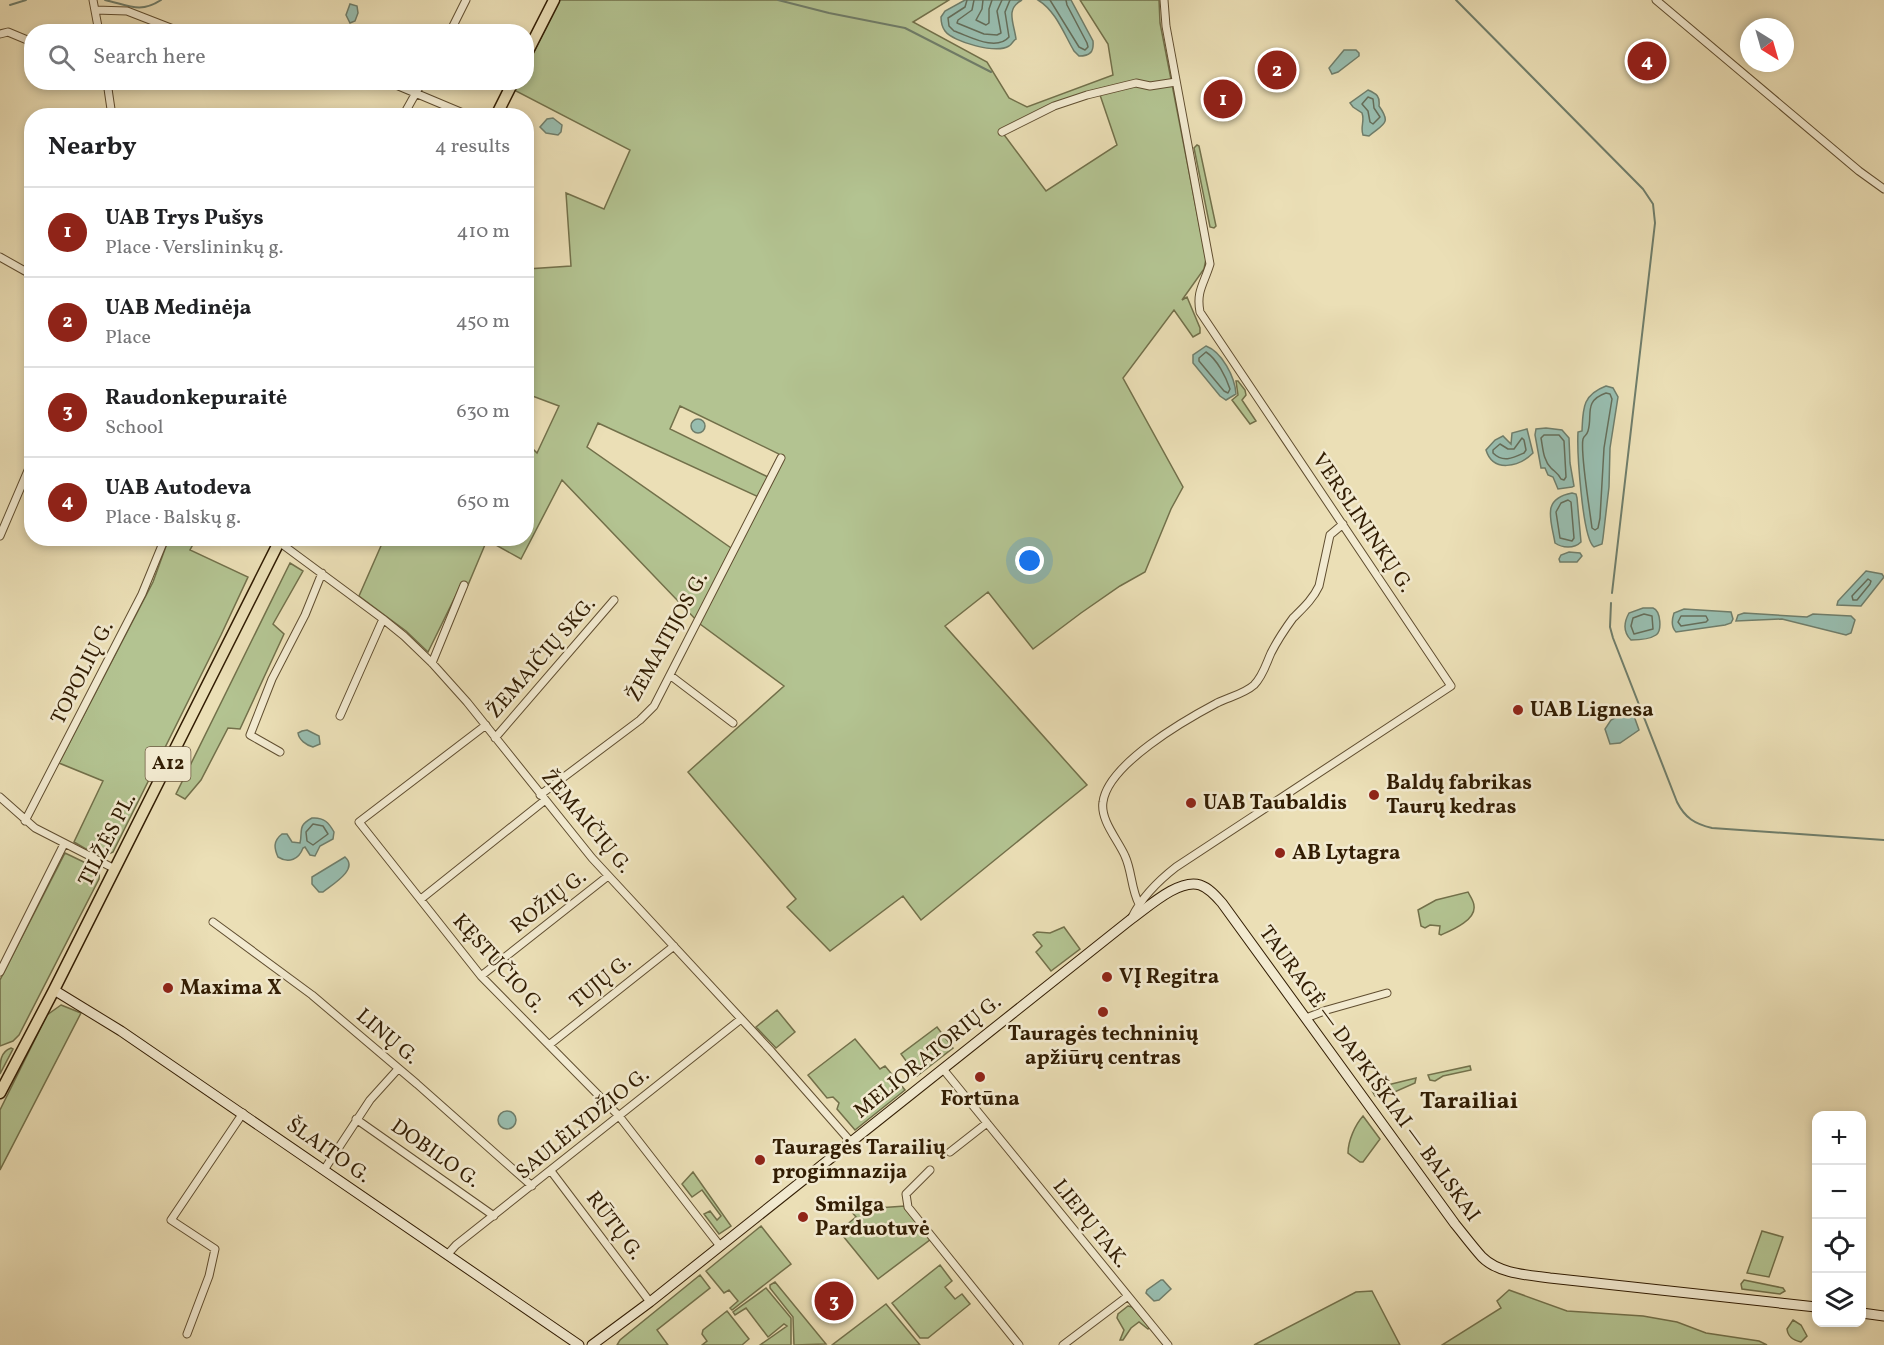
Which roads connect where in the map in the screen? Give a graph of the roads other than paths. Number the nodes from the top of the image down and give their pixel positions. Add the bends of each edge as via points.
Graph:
1 (93, 0) edge
2 (466, 0) edge
3 (554, 0) edge
4 (1164, 0) edge
5 (1656, 0) edge
6 (95, 10) junction
7 (98, 24) edge
8 (160, 24) edge
9 (454, 24) edge
10 (0, 34) edge
11 (24, 39) edge
12 (534, 39) edge
13 (1176, 82) junction
14 (108, 90) edge
15 (409, 90) edge
16 (418, 90) edge
17 (509, 90) edge
18 (416, 93) junction
19 (111, 108) edge
20 (408, 108) edge
21 (451, 108) edge
22 (500, 108) edge
23 (1002, 132) dead end
24 (1884, 189) edge
25 (0, 256) edge
26 (24, 270) edge
27 (781, 458) dead end
28 (24, 480) edge
29 (1343, 524) junction
30 (0, 536) edge
31 (162, 546) edge
32 (277, 546) edge
33 (288, 546) edge
34 (322, 573) junction
35 (464, 585) dead end
36 (614, 600) dead end
37 (383, 619) junction
38 (432, 663) junction
39 (670, 676) junction
40 (340, 716) dead end
41 (733, 723) dead end
42 (486, 725) junction
43 (495, 738) junction
44 (280, 752) dead end
45 (0, 797) edge
46 (542, 798) junction
47 (25, 821) junction
48 (64, 844) junction
49 (116, 869) junction
50 (608, 876) junction
51 (1209, 890) joint
52 (421, 899) junction
53 (1138, 904) junction
54 (1130, 920) junction
55 (213, 922) dead end
56 (674, 946) junction
57 (0, 972) edge
58 (481, 976) junction
59 (54, 990) junction
60 (1387, 993) dead end
61 (1306, 1018) junction
62 (741, 1019) junction
63 (549, 1045) junction
64 (398, 1069) junction
65 (943, 1069) junction
66 (0, 1093) edge
67 (243, 1113) junction
68 (619, 1116) junction
69 (357, 1119) junction
70 (987, 1123) junction
71 (851, 1142) junction
72 (950, 1152) dead end
73 (324, 1170) junction
74 (930, 1170) dead end
75 (551, 1171) junction
76 (532, 1186) junction
77 (494, 1216) junction
78 (720, 1246) junction
79 (447, 1255) junction
80 (1128, 1296) junction
81 (650, 1302) junction
82 (1812, 1306) edge
83 (1866, 1314) edge
84 (1884, 1316) edge
85 (186, 1334) dead end
86 (579, 1345) edge
87 (592, 1345) edge
88 (1019, 1345) edge
89 (1063, 1345) edge
90 (1168, 1345) edge

1 - 6 street
2 - 9 street
3 - 12 highway
4 - 13 street, VERSLININKŲ G.
5 - 24 street
6 - 7 street
6 - 8 street via 127,11
10 - 11 street via 8,32
13 - 23 street via 1150,86 1136,83 1087,95 1054,106
13 - 29 street, VERSLININKŲ G. via 1210,264 1199,289 1200,312
14 - 19 street
15 - 18 street
16 - 18 street
17 - 22 highway
18 - 20 street
18 - 21 street
25 - 26 street
27 - 39 street, ŽEMAITIJOS G.
28 - 30 street
29 - 53 street via 1330,535 1315,594 1279,639 1254,684 1174,727 1120,770 1105,791 1103,812 1126,858
29 - 53 street, VERSLININKŲ G. via 1451,687 1203,847 1160,880
31 - 47 street, TOPOLIŲ G. via 142,594
32 - 49 highway, TILŽĖS PL. / A12
33 - 34 street, ŽEMAIČIŲ G.
34 - 37 street, ŽEMAIČIŲ G.
34 - 44 street via 250,735
35 - 38 street
36 - 43 street, ŽEMAIČIŲ SKG.
37 - 38 street, ŽEMAIČIŲ G.
37 - 40 street
38 - 42 street, ŽEMAIČIŲ G.
39 - 41 street
39 - 46 street, ŽEMAITIJOS G. via 646,714
42 - 43 street, ŽEMAIČIŲ G.
42 - 52 street, KĘSTUČIO G. via 359,822
43 - 46 street, ŽEMAIČIŲ G.
45 - 47 street
46 - 50 street, ŽEMAIČIŲ G.
46 - 52 street, ŽEMAITIJOS G.
47 - 48 street
48 - 49 street
48 - 57 street
49 - 59 highway, TILŽĖS PL. / A12
50 - 56 street, ŽEMAIČIŲ G.
50 - 58 street, ROŽIŲ G.
51 - 54 main road, MELIORATORIŲ G. via 1199,885 1181,886
51 - 61 main road, TAURAGĖ — DAPKIŠKIAI — BALSKAI
52 - 58 street, KĘSTUČIO G.
53 - 54 street, VERSLININKŲ G.
54 - 65 main road, MELIORATORIŲ G.
55 - 64 street, LINŲ G. via 312,995
56 - 62 street, ŽEMAIČIŲ G.
56 - 63 street, TUJŲ G.
58 - 63 street, KĘSTUČIO G.
59 - 66 highway, TILŽĖS PL. / A12
59 - 67 main road, ŠLAITO G.
60 - 61 street
61 - 82 main road, TAURAGĖ — DAPKIŠKIAI — BALSKAI via 1455,1224 1490,1263 1510,1272 1550,1278
62 - 68 street, SAULĖLYDŽIO G.
62 - 71 street, ŽEMAIČIŲ G.
63 - 68 street, KĘSTUČIO G.
64 - 69 street
64 - 76 street, LINŲ G.
65 - 70 street, LIEPŲ TAK.
65 - 71 main road, MELIORATORIŲ G.
67 - 73 main road, ŠLAITO G.
67 - 85 street via 171,1220 215,1249 209,1276
68 - 75 street, SAULĖLYDŽIO G.
68 - 78 street, KĘSTUČIO G.
69 - 73 street
69 - 77 street, DOBILO G.
70 - 72 street
70 - 80 street, LIEPŲ TAK.
71 - 78 main road, MELIORATORIŲ G.
73 - 79 main road, ŠLAITO G.
74 - 88 street via 906,1194 908,1207
75 - 76 street, SAULĖLYDŽIO G.
75 - 81 street, RŪTŲ G.
76 - 77 street, SAULĖLYDŽIO G.
77 - 79 street, SAULĖLYDŽIO G.
78 - 81 main road, MELIORATORIŲ G.
79 - 86 main road, ŠLAITO G.
80 - 89 street
80 - 90 street, LIEPŲ TAK.
81 - 87 main road, MELIORATORIŲ G.
83 - 84 main road

